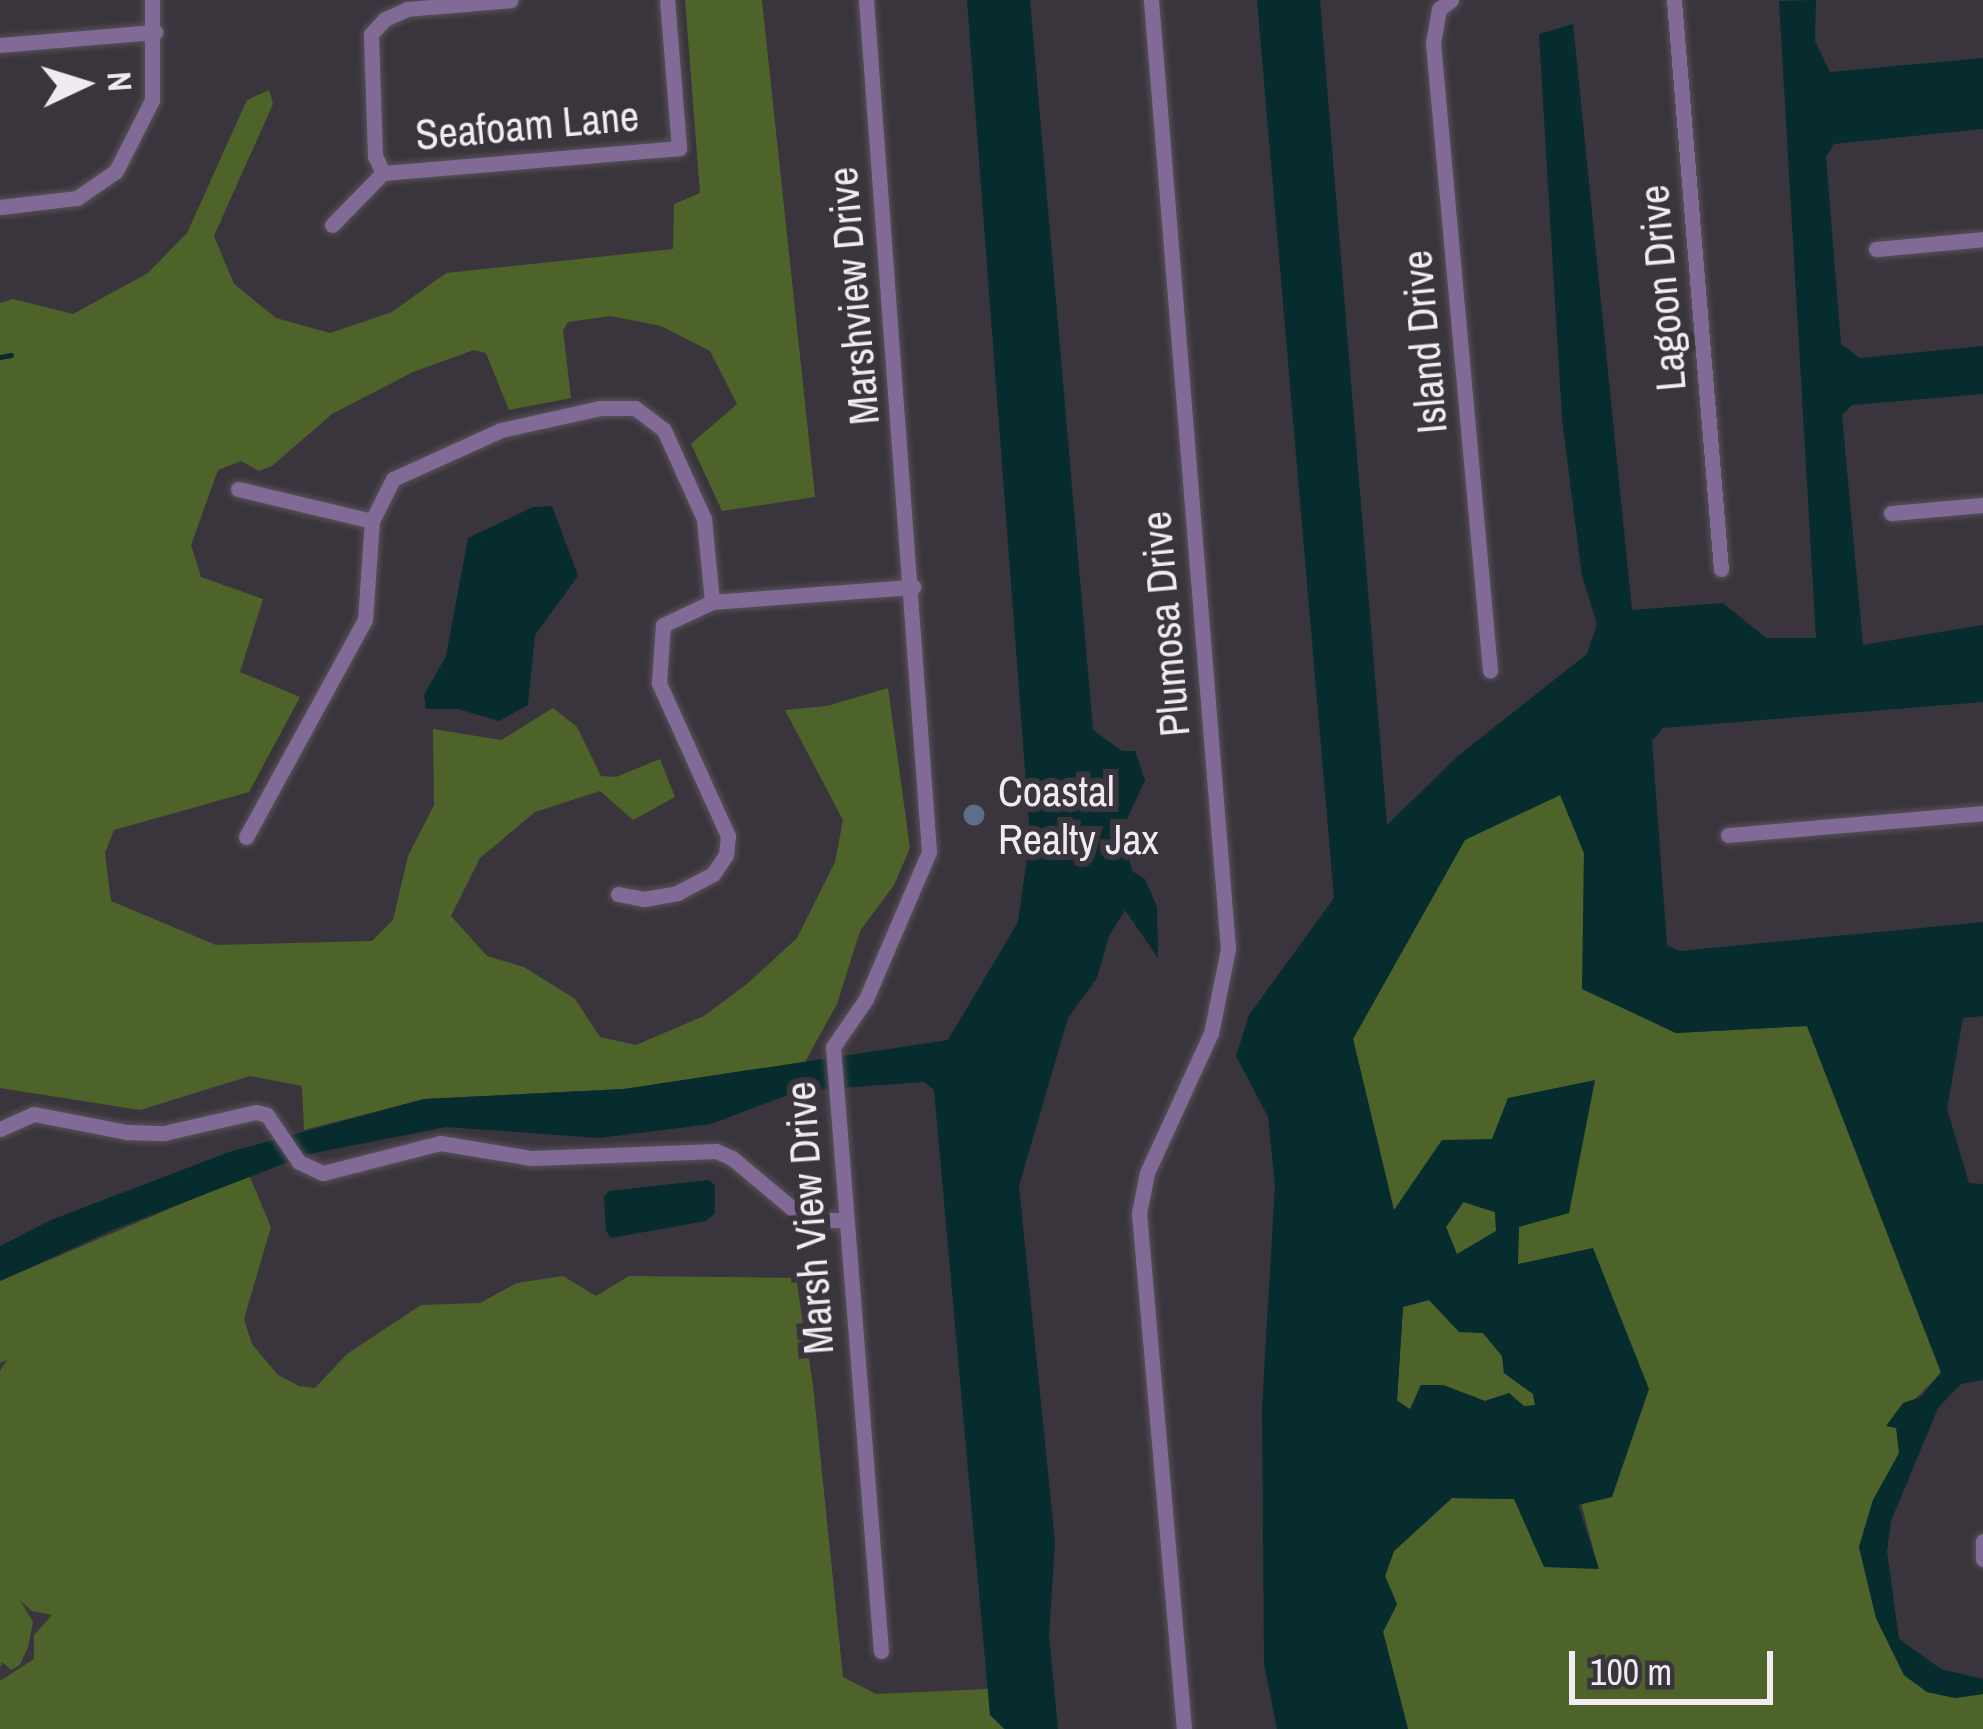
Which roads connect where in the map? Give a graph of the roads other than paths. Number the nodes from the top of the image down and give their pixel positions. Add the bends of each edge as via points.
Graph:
1 (152, 0) edge
2 (511, 0) edge
3 (667, 0) edge
4 (866, 0) edge
5 (1150, 0) edge
6 (1674, 0) edge
7 (1445, 4) edge
8 (155, 32) junction
9 (0, 45) edge
10 (383, 173) junction
11 (0, 207) edge
12 (332, 225) dead end
13 (1983, 239) edge
14 (1876, 248) dead end
15 (238, 489) dead end
16 (1983, 505) edge
17 (1891, 513) dead end
18 (372, 521) junction
19 (1721, 569) dead end
20 (913, 587) junction
21 (712, 602) junction
22 (1490, 670) dead end
23 (1983, 813) edge
24 (1728, 835) dead end
25 (246, 837) dead end
26 (618, 894) dead end
27 (0, 1130) edge
28 (844, 1220) junction
29 (1983, 1540) edge
30 (1983, 1559) edge
31 (881, 1651) dead end
32 (1184, 1729) edge

1 - 8 street
2 - 10 street via 406,9 371,34 375,156
3 - 10 street, Seafoam Lane via 679,148
4 - 20 street, Marshview Drive
5 - 32 street, Plumosa Drive via 1228,949 1218,1014 1147,1174 1139,1214
6 - 19 street, Lagoon Drive
7 - 22 street, Island Drive via 1433,43
8 - 9 street
8 - 11 street via 152,100 109,178 77,198
10 - 12 street, Seafoam Lane
13 - 14 street
15 - 18 street
16 - 17 street
18 - 21 street via 394,479 501,430 635,408 664,430 704,519
18 - 25 street via 365,620
20 - 21 street
20 - 28 street, Marsh View Drive via 929,852 866,999 833,1047
21 - 26 street via 663,625 657,662 728,836 726,855 713,874 677,893
23 - 24 street
27 - 28 street via 34,1114 164,1133 256,1112 276,1125 299,1162 323,1173 440,1143 532,1158 716,1151 806,1220
28 - 31 street, Marsh View Drive
29 - 30 street

